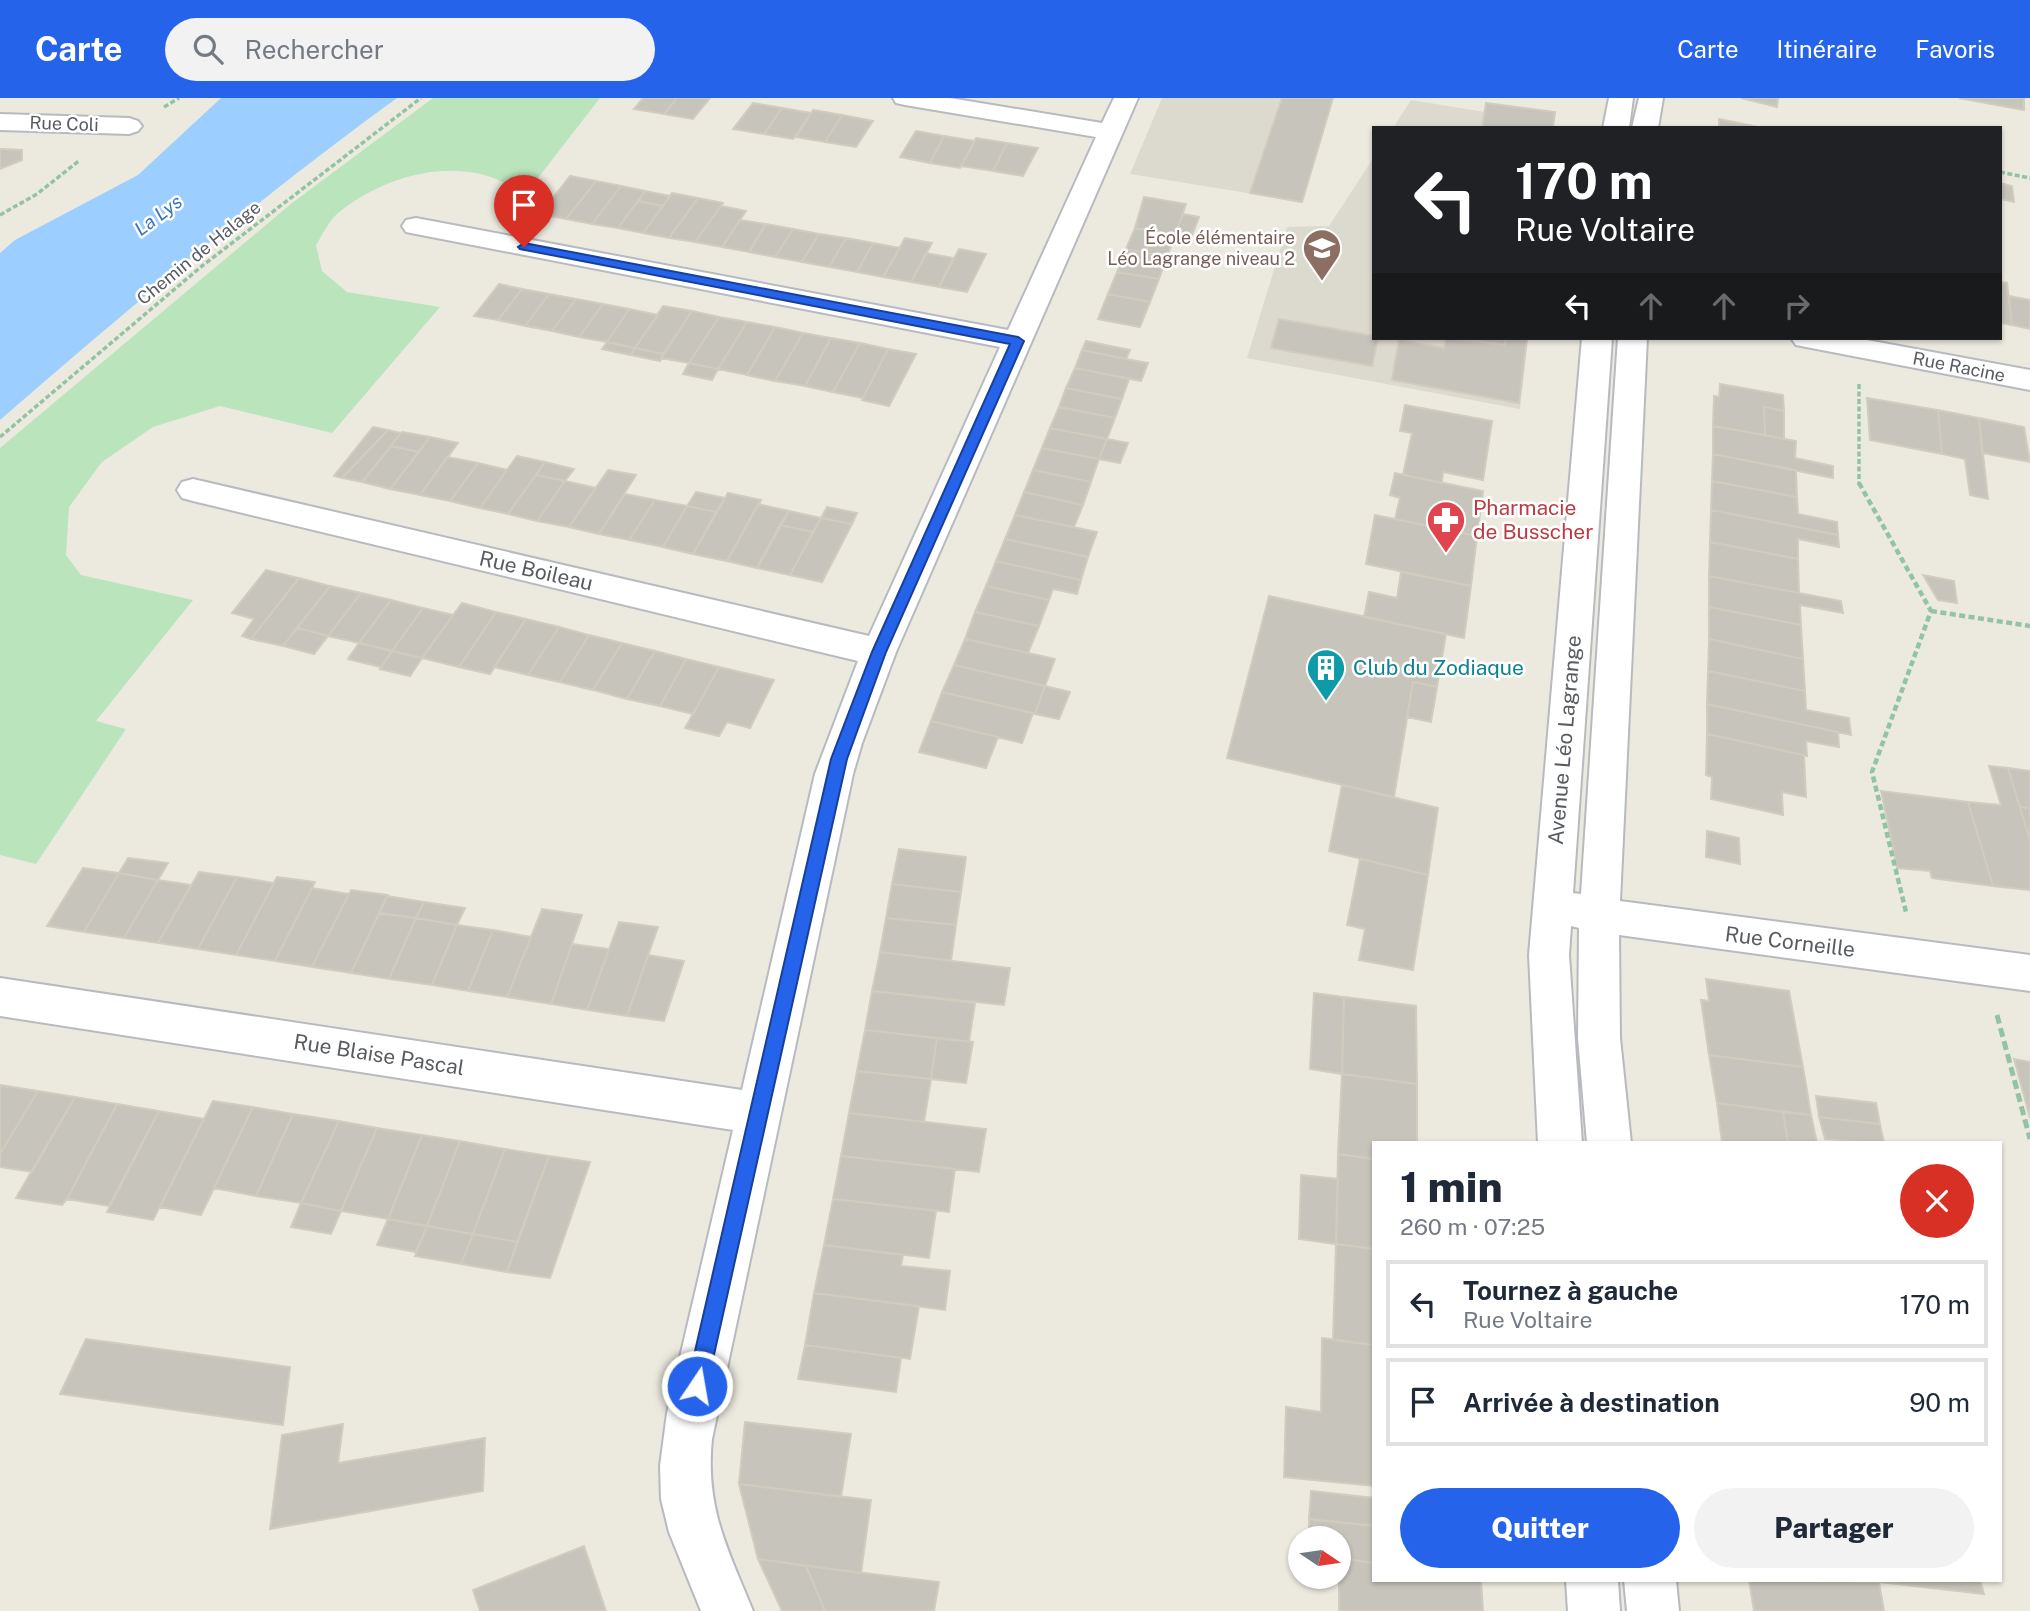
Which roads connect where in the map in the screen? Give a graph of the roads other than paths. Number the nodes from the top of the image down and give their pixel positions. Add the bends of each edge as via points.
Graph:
1 (905, 98) edge
2 (1126, 98) edge
3 (1621, 98) edge
4 (1650, 98) edge
5 (0, 122) edge
6 (129, 125) dead end
7 (1616, 126) edge
8 (1646, 126) edge
9 (1110, 132) junction
10 (416, 226) dead end
11 (1597, 340) edge
12 (1633, 340) edge
13 (1817, 340) edge
14 (1018, 341) junction
15 (2030, 380) edge
16 (193, 490) dead end
17 (879, 652) junction
18 (1552, 906) junction
19 (1598, 915) junction
20 (2030, 973) edge
21 (0, 997) edge
22 (757, 1113) junction
23 (1560, 1141) edge
24 (1609, 1141) edge
25 (1592, 1582) edge
26 (1650, 1582) edge
27 (727, 1611) edge
28 (1594, 1611) edge
29 (1653, 1611) edge

1 - 9 street
2 - 9 street
3 - 7 street
4 - 8 street
5 - 6 street, Rue Coli
9 - 14 street
10 - 14 street
11 - 18 street, Avenue Léo Lagrange
12 - 19 street, Avenue Léo Lagrange
13 - 15 street, Rue Racine
14 - 17 street
16 - 17 street, Rue Boileau
17 - 22 street via 834,774
18 - 19 street, Rue Corneille
18 - 23 street, Avenue Léo Lagrange via 1549,999
19 - 20 street, Rue Corneille
19 - 24 street, Avenue Léo Lagrange via 1597,998
21 - 22 street, Rue Blaise Pascal
22 - 27 street via 686,1449 685,1485 691,1520
25 - 28 street
26 - 29 street

